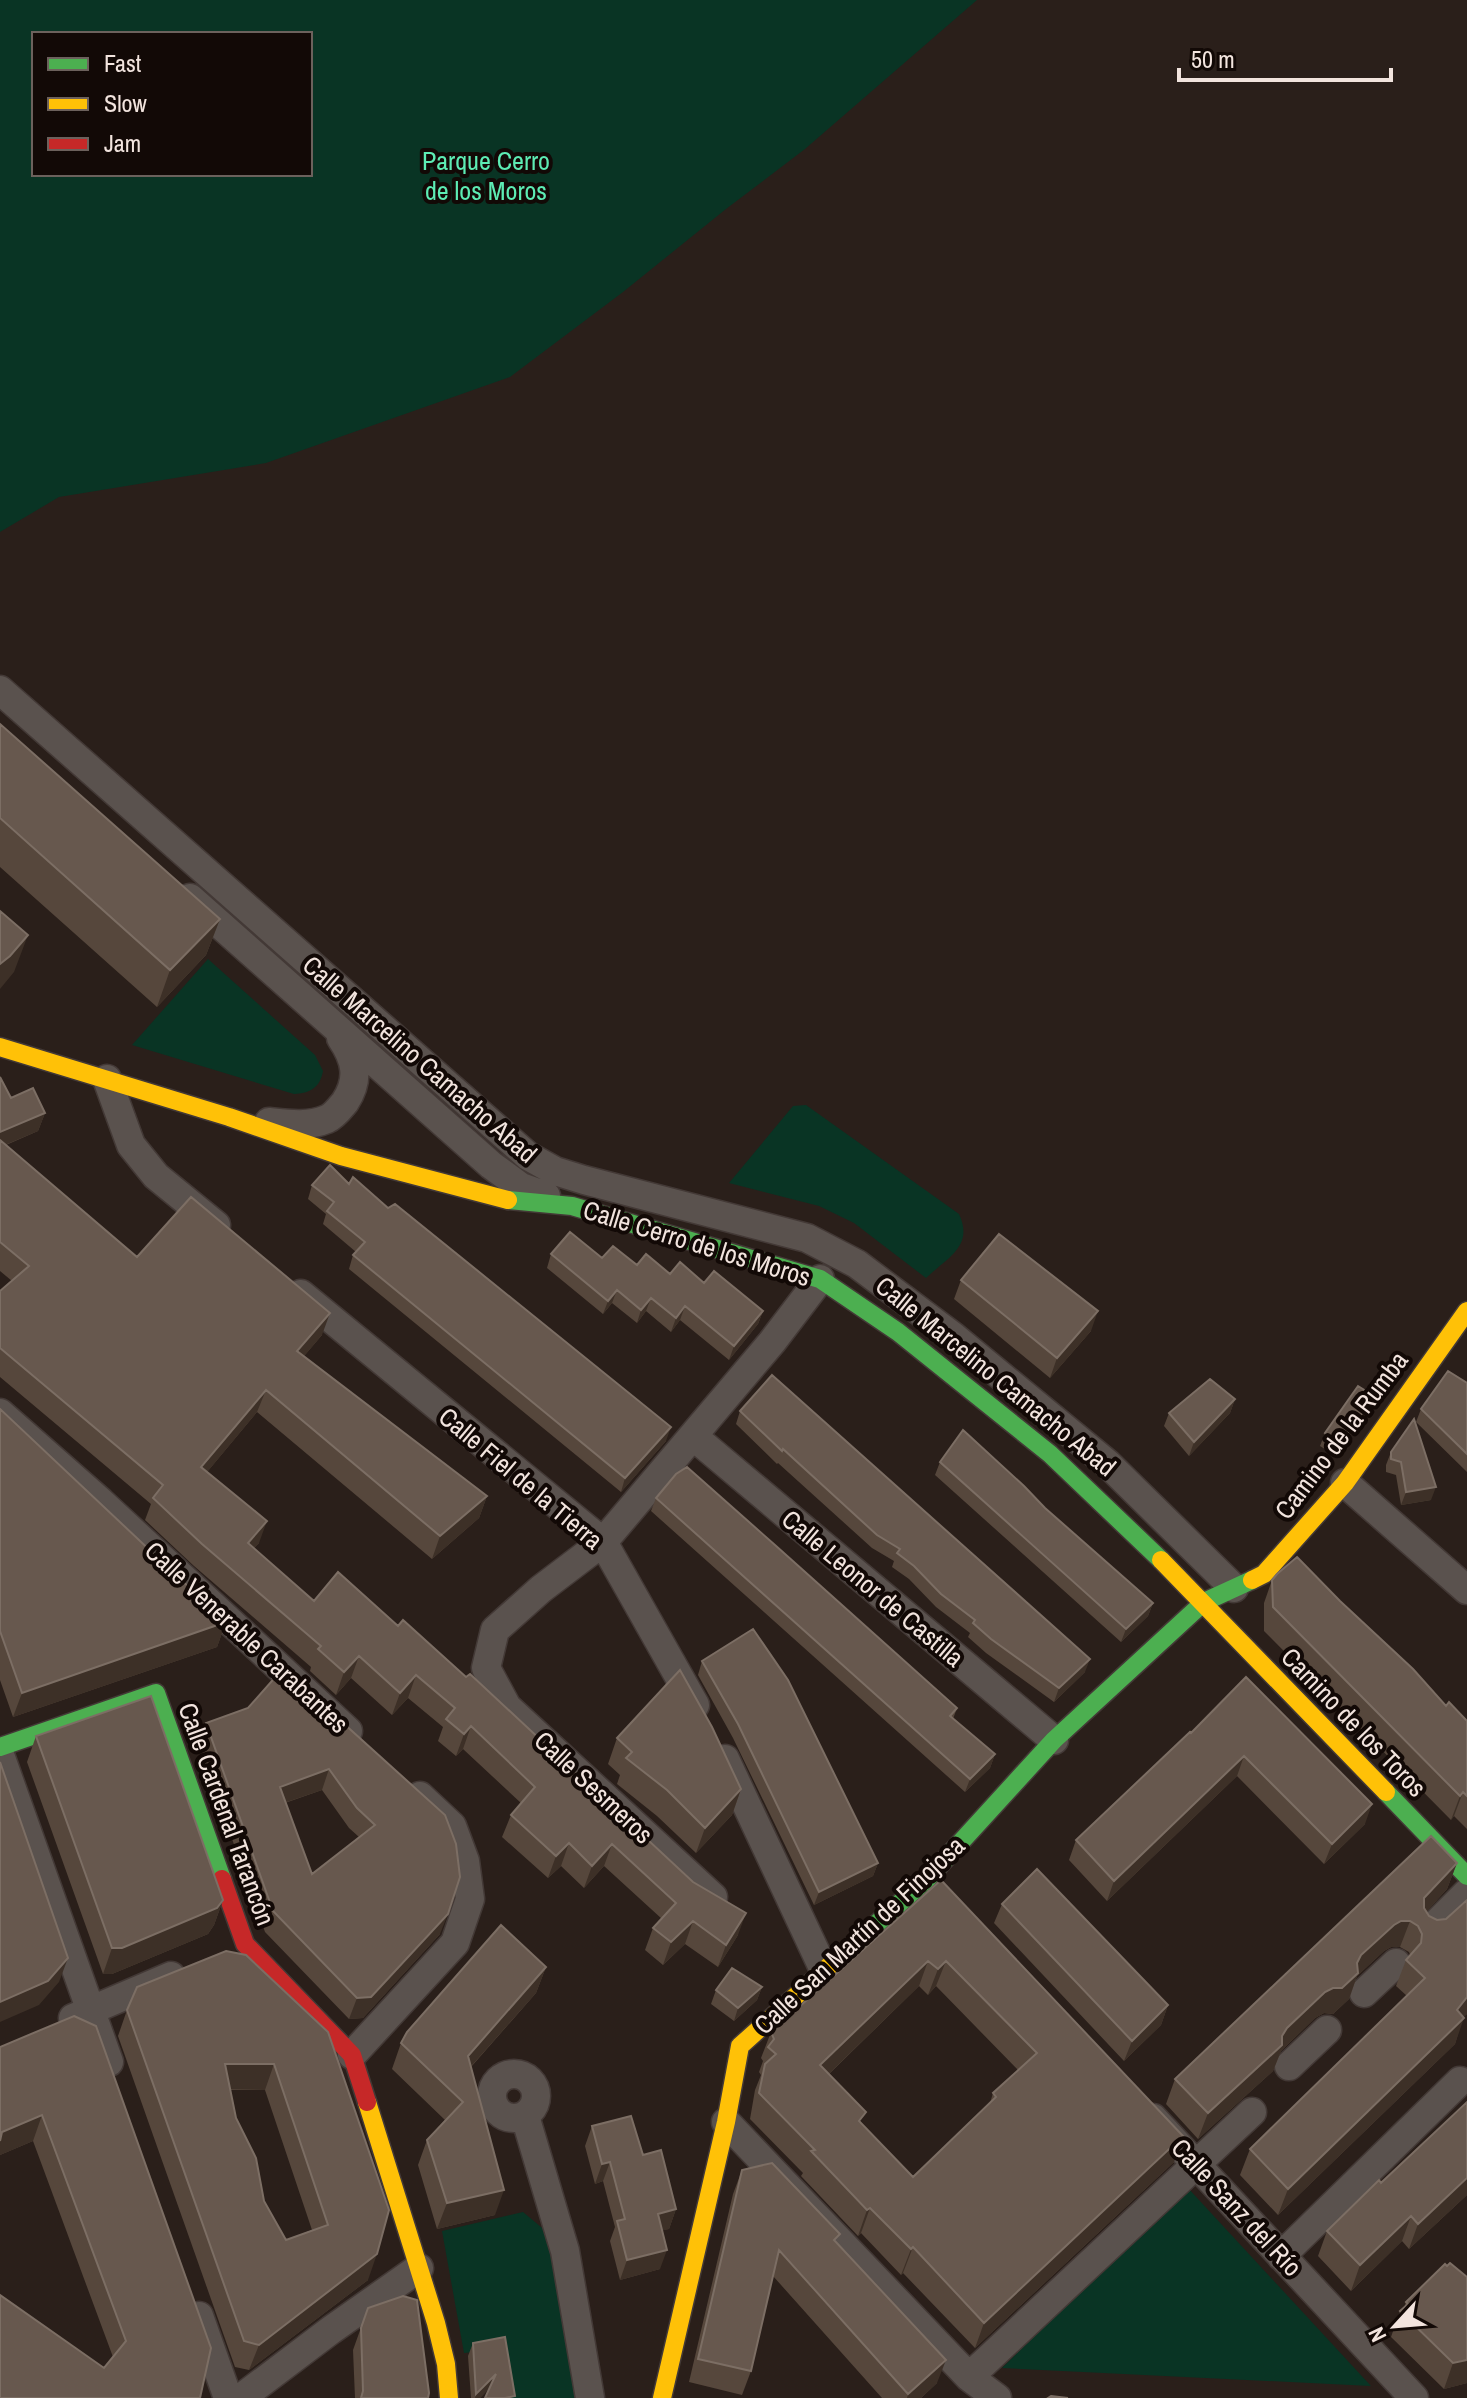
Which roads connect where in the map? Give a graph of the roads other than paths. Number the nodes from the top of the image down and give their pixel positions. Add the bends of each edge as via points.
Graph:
1 (0, 690) edge
2 (175, 884) edge
3 (327, 1017) junction
4 (0, 1047) edge
5 (107, 1079) junction
6 (229, 1117) junction
7 (572, 1206) junction
8 (242, 1246) edge
9 (278, 1276) edge
10 (820, 1279) junction
11 (1467, 1311) edge
12 (0, 1413) edge
13 (693, 1436) junction
14 (1345, 1483) junction
15 (603, 1542) junction
16 (1234, 1588) junction
17 (1467, 1590) edge
18 (1204, 1602) junction
19 (1054, 1740) junction
20 (0, 1747) edge
21 (368, 1749) edge
22 (0, 1755) edge
23 (400, 1779) edge
24 (1467, 1876) edge
25 (1467, 1893) edge
26 (713, 1897) edge
27 (1431, 1929) edge
28 (245, 1944) junction
29 (217, 1956) edge
30 (1396, 1963) dead end
31 (189, 1968) edge
32 (824, 1970) junction
33 (1364, 1993) dead end
34 (91, 2011) junction
35 (52, 2028) edge
36 (1327, 2030) dead end
37 (352, 2055) junction
38 (1289, 2066) dead end
39 (1460, 2081) dead end
40 (117, 2085) edge
41 (1138, 2102) edge
42 (1252, 2112) dead end
43 (525, 2116) dead end
44 (726, 2122) junction
45 (1198, 2163) junction
46 (1281, 2256) junction
47 (694, 2262) junction
48 (419, 2268) junction
49 (191, 2294) edge
50 (969, 2377) junction
51 (228, 2398) edge
52 (241, 2398) edge
53 (449, 2398) edge
54 (590, 2398) edge
55 (642, 2398) edge
56 (662, 2398) edge
57 (997, 2398) edge
58 (1414, 2398) edge

1 - 16 street, Calle Marcelino Camacho Abad via 528,1156 584,1180 807,1238 857,1264 1108,1464
2 - 3 street, Calle Marcelino Camacho Abad
3 - 6 street, Calle Cerro de los Moros via 352,1054 356,1071 353,1090 340,1109 328,1119 299,1125
3 - 7 street, Calle Marcelino Camacho Abad via 491,1165 521,1187
4 - 5 street, Calle Cerro de los Moros
5 - 6 street, Calle Cerro de los Moros
5 - 8 street via 131,1145 156,1176
6 - 7 street, Calle Cerro de los Moros via 341,1156 468,1191 522,1203
7 - 10 street, Calle Cerro de los Moros
9 - 15 street, Calle Fiel de la Tierra
10 - 13 street
10 - 18 street, Calle Cerro de los Moros via 898,1332 1050,1454
11 - 14 street, Camino de la Rumba
12 - 21 street, Calle Venerable Carabantes
13 - 15 street
13 - 19 street, Calle Leonor de Castilla
14 - 16 street, Camino de la Rumba via 1264,1574
14 - 17 street
15 - 26 street, Calle Sesmeros via 495,1630 486,1668 507,1707
15 - 32 street, Calle Fiel de la Tierra via 718,1745
16 - 18 street, Camino de la Rumba
18 - 19 street, Calle San Martín de Finojosa
18 - 24 street, Camino de los Toros
19 - 32 street, Calle San Martín de Finojosa via 936,1886
20 - 28 street, Calle Cardenal Tarancón via 156,1693
22 - 34 street
23 - 37 street via 452,1826 465,1861 470,1899 455,1943
25 - 27 street
28 - 29 street
28 - 37 street, Calle Cardenal Tarancón
30 - 33 street
31 - 34 street
32 - 44 street, Calle San Martín de Finojosa via 740,2046
34 - 35 street
34 - 40 street
36 - 38 street
37 - 48 street
39 - 46 street
41 - 45 street, Calle Sanz del Río
42 - 45 street
43 - 54 street via 565,2251
44 - 47 street, Calle San Martín de Finojosa
44 - 50 street
45 - 46 street, Calle Sanz del Río
45 - 50 street
46 - 58 street, Calle Sanz del Río
47 - 55 street, Calle San Martín de Finojosa via 672,2293
47 - 56 street, Calle San Martín de Finojosa
48 - 52 street
48 - 53 street via 446,2364
49 - 51 street
50 - 57 street

